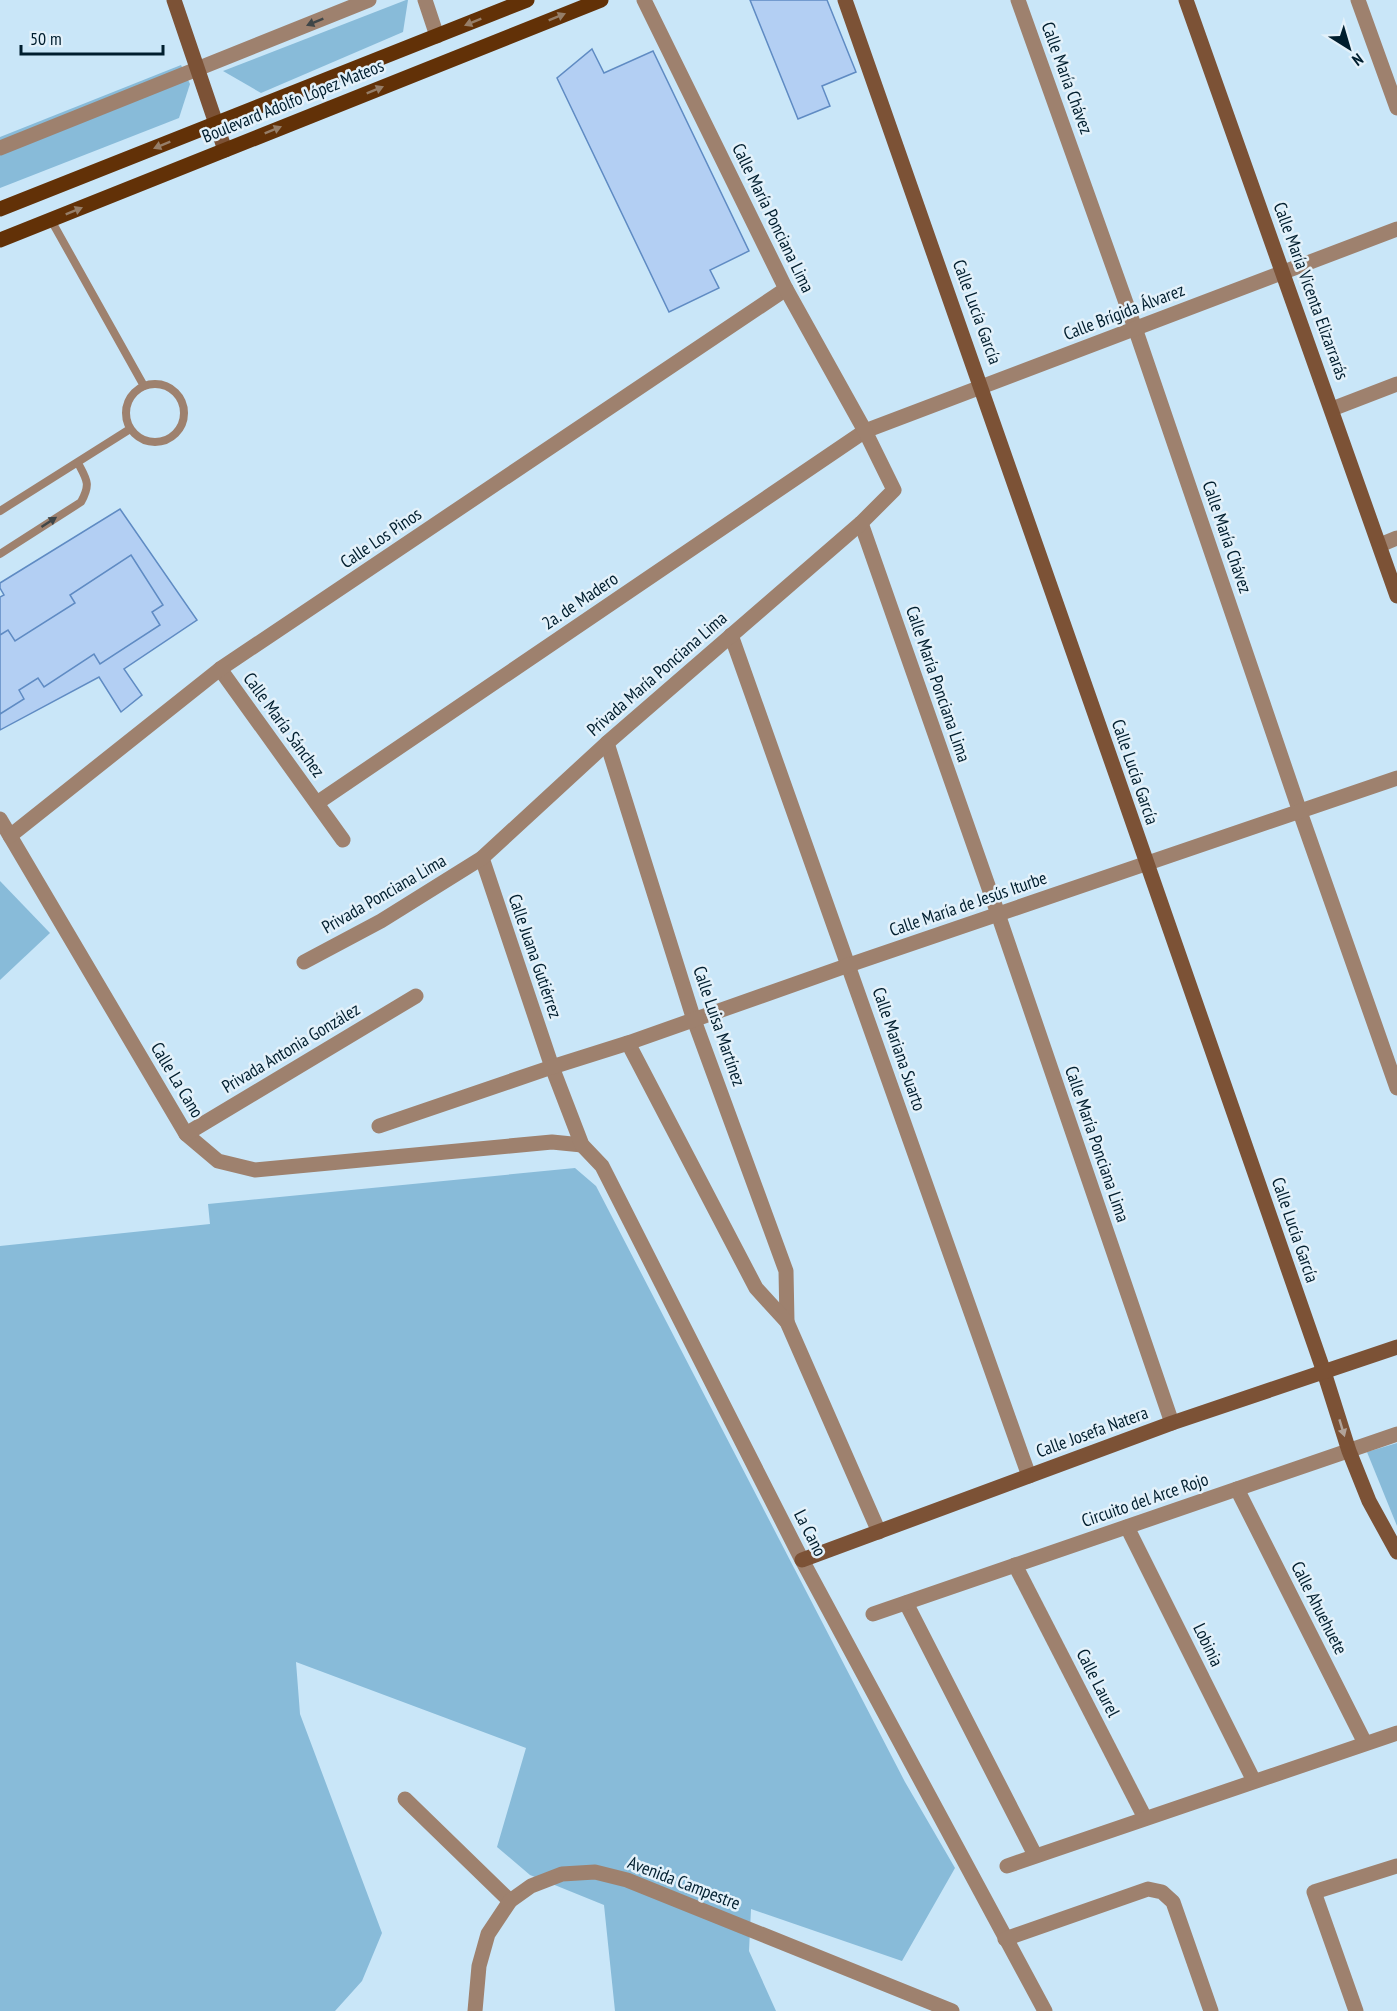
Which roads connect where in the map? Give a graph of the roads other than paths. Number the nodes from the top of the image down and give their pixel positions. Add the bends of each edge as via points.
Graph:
1 (174, 0) edge
2 (369, 0) edge
3 (425, 0) edge
4 (527, 0) edge
5 (601, 0) edge
6 (645, 0) edge
7 (845, 0) edge
8 (1018, 0) edge
9 (1186, 0) edge
10 (1358, 0) edge
11 (437, 36) junction
12 (198, 70) junction
13 (1397, 108) edge
14 (217, 124) junction
15 (0, 148) edge
16 (225, 150) junction
17 (0, 209) edge
18 (51, 220) junction
19 (1397, 229) edge
20 (0, 240) edge
21 (1283, 272) junction
22 (786, 289) junction
23 (1135, 328) junction
24 (1397, 384) edge
25 (144, 386) junction
26 (982, 386) junction
27 (1332, 409) junction
28 (130, 429) junction
29 (865, 430) junction
30 (78, 463) junction
31 (0, 511) edge
32 (861, 523) junction
33 (1397, 538) edge
34 (1380, 545) junction
35 (0, 554) edge
36 (1397, 596) edge
37 (731, 635) junction
38 (220, 669) junction
39 (607, 742) junction
40 (1397, 778) edge
41 (317, 803) junction
42 (1300, 812) junction
43 (0, 819) edge
44 (10, 836) junction
45 (343, 840) dead end
46 (482, 858) junction
47 (1146, 863) junction
48 (998, 914) junction
49 (304, 962) dead end
50 (849, 965) junction
51 (416, 996) dead end
52 (694, 1020) junction
53 (628, 1043) junction
54 (552, 1066) junction
55 (1397, 1088) edge
56 (379, 1126) dead end
57 (186, 1134) junction
58 (582, 1145) junction
59 (787, 1322) junction
60 (1397, 1347) edge
61 (1324, 1372) junction
62 (1172, 1423) junction
63 (1397, 1434) edge
64 (1349, 1451) junction
65 (1029, 1476) junction
66 (1237, 1489) junction
67 (1127, 1527) junction
68 (879, 1532) junction
69 (1397, 1552) edge
70 (802, 1560) junction
71 (1015, 1565) junction
72 (906, 1603) junction
73 (873, 1614) dead end
74 (1397, 1733) edge
75 (1365, 1743) junction
76 (1254, 1781) junction
77 (405, 1799) dead end
78 (1145, 1818) junction
79 (1035, 1855) junction
80 (1007, 1866) dead end
81 (1397, 1866) edge
82 (510, 1901) junction
83 (1005, 1939) junction
84 (475, 2011) edge
85 (952, 2011) edge
86 (1045, 2011) edge
87 (1211, 2011) edge
88 (1356, 2011) edge

1 - 12 street
2 -> 12 street
3 - 11 street
4 -> 11 main road, Boulevard Adolfo López Mateos
16 -> 5 main road, Boulevard Adolfo López Mateos
6 - 22 street, Calle María Ponciana Lima
7 - 26 street, Calle Lucía García
8 - 23 street, Calle María Chávez
9 - 21 street, Calle María Vicenta Elizarrarás
10 - 13 street
11 - 14 main road, Boulevard Adolfo López Mateos
12 - 14 street
12 - 15 street
14 - 16 street
14 -> 17 main road, Boulevard Adolfo López Mateos
18 -> 16 main road, Boulevard Adolfo López Mateos
18 - 20 main road, Boulevard Adolfo López Mateos
18 - 25 lane
19 - 21 street, Calle Brígida Álvarez
21 - 23 street, Calle Brígida Álvarez
21 - 27 street, Calle María Vicenta Elizarrarás
22 - 29 street, Calle María Ponciana Lima
22 - 38 street, Calle Los Pinos
23 - 26 street, Calle Brígida Álvarez
23 - 42 street, Calle María Chávez
24 - 27 street
25 - 28 lane via 135,391 126,409
25 - 28 lane via 164,386 179,397 184,416 181,426 166,440 154,442 143,440
26 - 29 street, Calle Brígida Álvarez
26 - 47 street, Calle Lucía García
27 - 34 street, Calle María Vicenta Elizarrarás
28 - 30 lane
29 - 32 street, Calle María Ponciana Lima via 894,490
29 - 41 street, 2a. de Madero
30 - 31 lane
35 -> 30 lane via 81,502 88,482
32 - 37 street, Privada María Ponciana Lima
32 - 48 street, Calle María Ponciana Lima
33 - 34 street
34 - 36 street, Calle María Vicenta Elizarrarás
37 - 39 street, Privada María Ponciana Lima
37 - 50 street, Calle Mariana Suarto
38 - 41 street, Calle María Sánchez
38 - 44 street, Calle Los Pinos
39 - 46 street, Privada María Ponciana Lima
39 - 52 street, Calle Luisa Martínez
40 - 42 street, Calle María de Jesús Iturbe
41 - 45 street, Calle María Sánchez
42 - 47 street, Calle María de Jesús Iturbe
42 - 55 street, Calle María Chávez
43 - 44 street, Calle La Cano
44 - 57 street, Calle La Cano
46 - 49 street, Privada Ponciana Lima via 381,921
46 - 54 street, Calle Juana Gutiérrez
47 - 48 street, Calle María de Jesús Iturbe
47 - 61 street, Calle Lucía García
48 - 50 street, Calle María de Jesús Iturbe
48 - 62 street, Calle María Ponciana Lima
50 - 52 street, Calle María de Jesús Iturbe
50 - 65 street, Calle Mariana Suarto
51 - 57 street, Privada Antonia González
52 - 53 street, Calle María de Jesús Iturbe
52 - 59 street, Calle Luisa Martínez via 786,1271
53 - 54 street, Calle María de Jesús Iturbe
53 - 59 street, Calle Luisa Martínez via 756,1288
54 - 56 street, Calle María de Jesús Iturbe
54 - 58 street, Calle Juana Gutiérrez
57 - 58 street, Calle La Cano via 218,1161 255,1170 552,1142
58 - 70 street, La Cano via 602,1166
59 - 68 street, Calle Luisa Martínez
60 - 61 street, Calle Josefa Natera
61 - 62 street, Calle Josefa Natera
61 -> 64 street, Calle Lucía García
62 - 65 street, Calle Josefa Natera
63 - 64 street, Circuito del Arce Rojo
64 - 66 street, Circuito del Arce Rojo
64 - 69 street, Calle Lucía García via 1369,1501
65 - 68 street, Calle Josefa Natera
66 - 67 street, Circuito del Arce Rojo
66 - 75 street, Calle Ahuehuete
67 - 71 street, Circuito del Arce Rojo
67 - 76 street, Lobinia
68 - 70 street, Calle Josefa Natera
70 - 83 street, La Cano
71 - 72 street, Circuito del Arce Rojo
71 - 78 street, Calle Laurel
72 - 73 street, Circuito del Arce Rojo
72 - 79 street
74 - 75 street
75 - 76 street
76 - 78 street
77 - 82 street
78 - 79 street
79 - 80 street
81 - 88 street via 1314,1892
82 - 84 street, Avenida Campestre via 488,1934 479,1966
82 - 85 street, Avenida Campestre via 531,1886 562,1874 595,1872 627,1880
83 - 86 street, La Cano
83 - 87 street via 1148,1889 1162,1893 1173,1902

